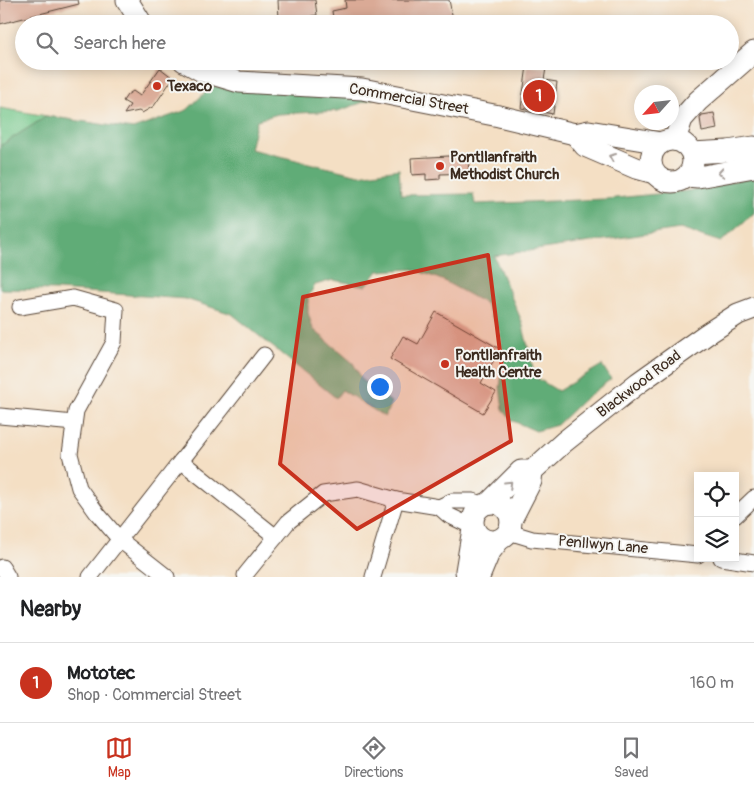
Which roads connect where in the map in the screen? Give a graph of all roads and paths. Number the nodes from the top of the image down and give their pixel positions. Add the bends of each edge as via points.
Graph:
1 (754, 52) edge
2 (739, 65) edge
3 (200, 70) edge
4 (733, 70) edge
5 (575, 134) junction
6 (668, 141) junction
7 (754, 147) edge
8 (692, 153) junction
9 (754, 167) edge
10 (654, 173) junction
11 (687, 176) junction
12 (20, 307) dead end
13 (754, 308) edge
14 (264, 355) dead end
15 (0, 416) edge
16 (74, 423) junction
17 (181, 461) junction
18 (532, 471) junction
19 (754, 498) edge
20 (396, 500) junction
21 (487, 504) junction
22 (439, 507) junction
23 (739, 512) edge
24 (473, 528) junction
25 (506, 531) junction
26 (276, 537) junction
27 (120, 540) junction
28 (694, 555) edge
29 (739, 561) edge
30 (754, 563) edge
31 (245, 575) dead end
32 (90, 577) edge
33 (167, 577) edge
34 (373, 577) edge
35 (467, 577) edge
36 (479, 577) edge

1 - 2 main road
3 - 5 main road, Commercial Street via 239,82 362,88
4 - 6 main road via 682,118
5 - 6 main road, Commercial Street via 589,131
10 -> 5 main road, Commercial Street via 585,146
6 - 8 main road, Commercial Street via 682,142
6 - 10 main road via 655,148 651,156
7 - 8 main road
8 - 11 main road via 692,170
9 -> 11 main road, Commercial Street
10 - 11 main road, Commercial Street via 667,182 681,181
12 - 16 street via 73,298 116,310 114,342 76,411
13 - 18 main road, Blackwood Road via 707,334 638,383
14 - 17 street
15 - 16 street
16 - 27 street via 70,454 79,488
17 - 26 street
17 - 27 street
21 -> 18 main road, Blackwood Road via 521,472
18 - 25 main road, Blackwood Road via 531,481
19 - 23 street
20 - 22 street
20 - 26 street via 358,489 323,494 288,522
20 - 34 street
21 - 22 street via 452,501
21 - 24 main road via 473,516
21 - 25 main road via 504,507 508,513
22 - 24 street
24 - 25 main road via 481,539 487,541
24 - 35 main road
25 - 28 street, Penllwyn Lane via 532,539
25 - 36 main road, Blackwood Road via 490,553
26 - 31 street
27 - 32 street
27 - 33 street
29 - 30 street

